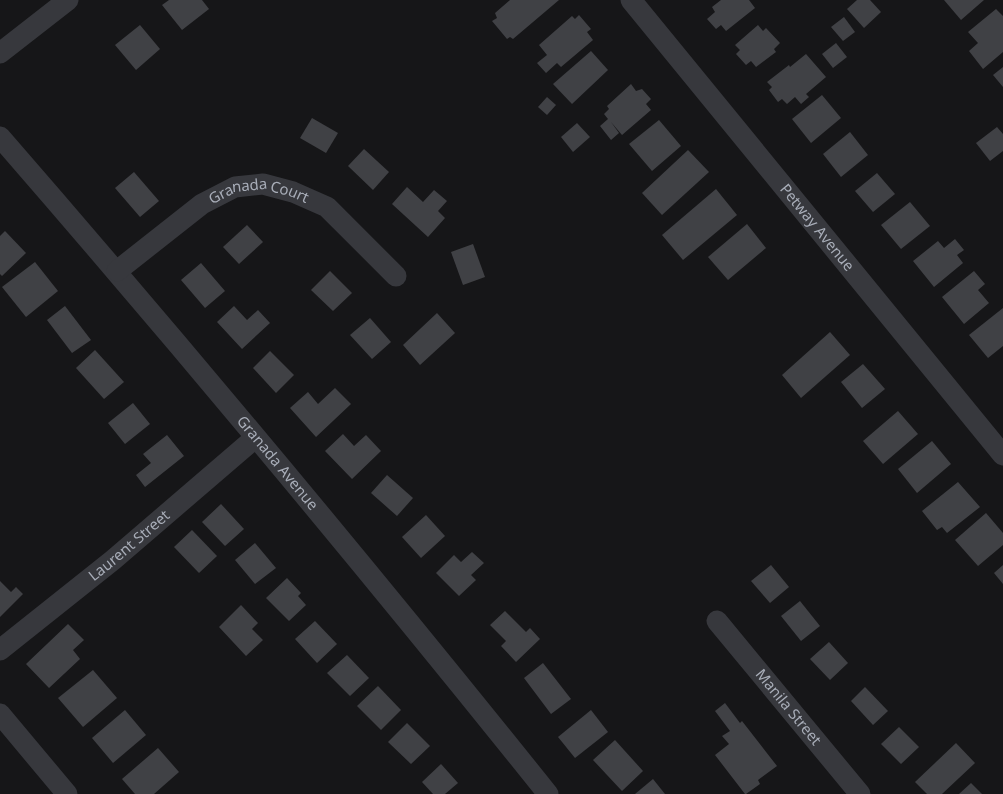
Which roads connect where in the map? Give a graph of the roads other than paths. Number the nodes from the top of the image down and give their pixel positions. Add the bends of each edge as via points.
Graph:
1 (68, 0) edge
2 (630, 0) edge
3 (0, 53) edge
4 (0, 137) edge
5 (117, 271) junction
6 (396, 276) dead end
7 (256, 438) junction
8 (1003, 455) edge
9 (717, 621) dead end
10 (0, 650) edge
11 (0, 714) edge
12 (67, 794) edge
13 (548, 794) edge
14 (860, 794) edge

1 - 3 street
2 - 8 street, Petway Avenue
4 - 5 street, Granada Avenue
5 - 6 street, Granada Court via 202,204 236,187 263,184 293,192 327,207
5 - 7 street, Granada Avenue
7 - 10 street, Laurent Street via 113,560
7 - 13 street, Granada Avenue
9 - 14 street, Manila Street
11 - 12 street

